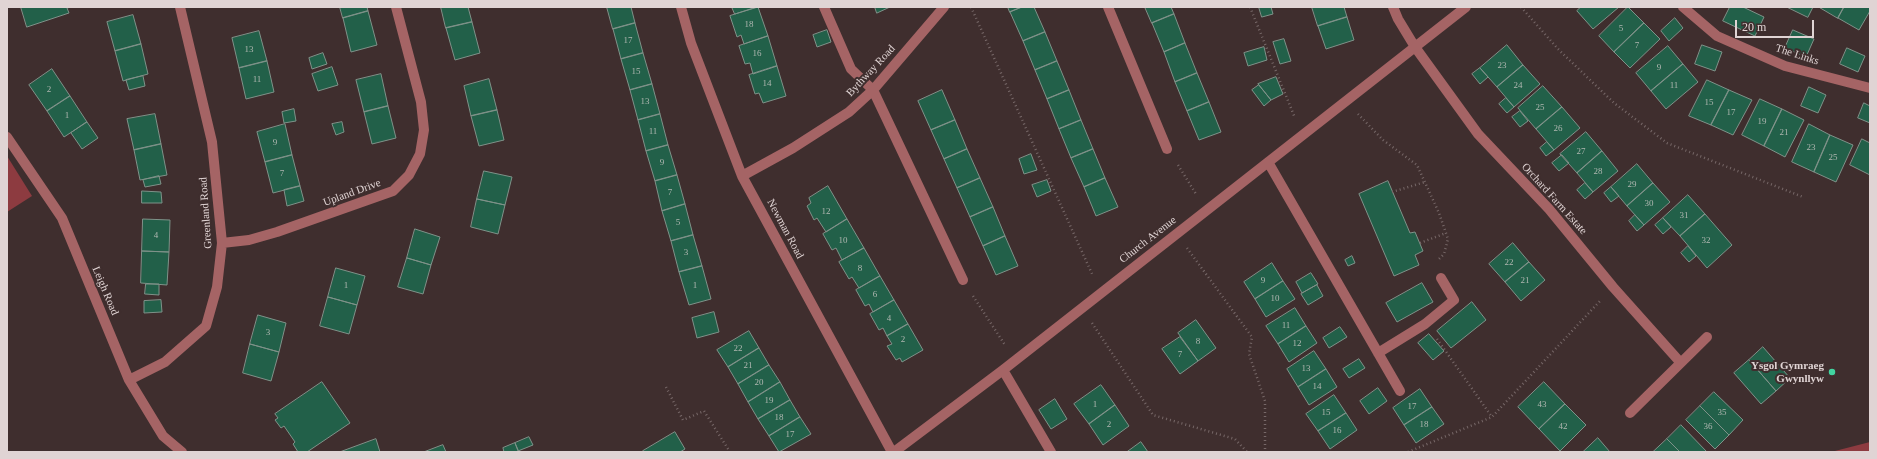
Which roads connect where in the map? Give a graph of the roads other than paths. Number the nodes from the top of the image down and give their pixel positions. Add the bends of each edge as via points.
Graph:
1 (180, 7) edge
2 (396, 7) edge
3 (681, 7) edge
4 (824, 7) edge
5 (944, 7) edge
6 (1108, 7) edge
7 (1393, 7) edge
8 (1466, 7) edge
9 (1683, 7) edge
10 (1415, 47) junction
11 (1870, 88) edge
12 (873, 90) junction
13 (7, 137) edge
14 (1167, 149) road end
15 (1268, 162) junction
16 (742, 176) junction
17 (222, 243) junction
18 (1441, 278) dead end
19 (963, 280) road end
20 (1707, 337) dead end
21 (1378, 353) junction
22 (1680, 362) junction
23 (1003, 370) junction
24 (129, 380) junction
25 (1400, 391) dead end
26 (1630, 413) dead end
27 (182, 452) edge
28 (893, 452) edge
29 (1051, 452) edge

1 - 17 street, Greenland Road via 212,142
2 - 17 street, Upland Drive via 421,102 424,130 420,154 409,175 393,191 277,232 249,240
3 - 16 street, Newman Road via 691,43
4 - 12 street via 851,69
5 - 12 street, Bythway Road
6 - 14 street
7 - 10 street, Orchard Farm Estate
8 - 10 street, Church Avenue
9 - 11 street, The Links via 1717,36 1778,63
10 - 15 street, Church Avenue
10 - 22 street, Orchard Farm Estate via 1478,134 1549,209 1613,287
12 - 16 street, Bythway Road via 849,112 793,148
12 - 19 street
13 - 24 street, Leigh Road via 62,218
15 - 21 street
15 - 23 street, Church Avenue
16 - 28 street, Newman Road
17 - 24 street, Greenland Road via 217,287 206,326 165,362
18 - 21 street via 1454,300 1425,324
20 - 22 street
21 - 25 street
22 - 26 street
23 - 28 street, Church Avenue
23 - 29 street
24 - 27 street, Leigh Road via 163,436

